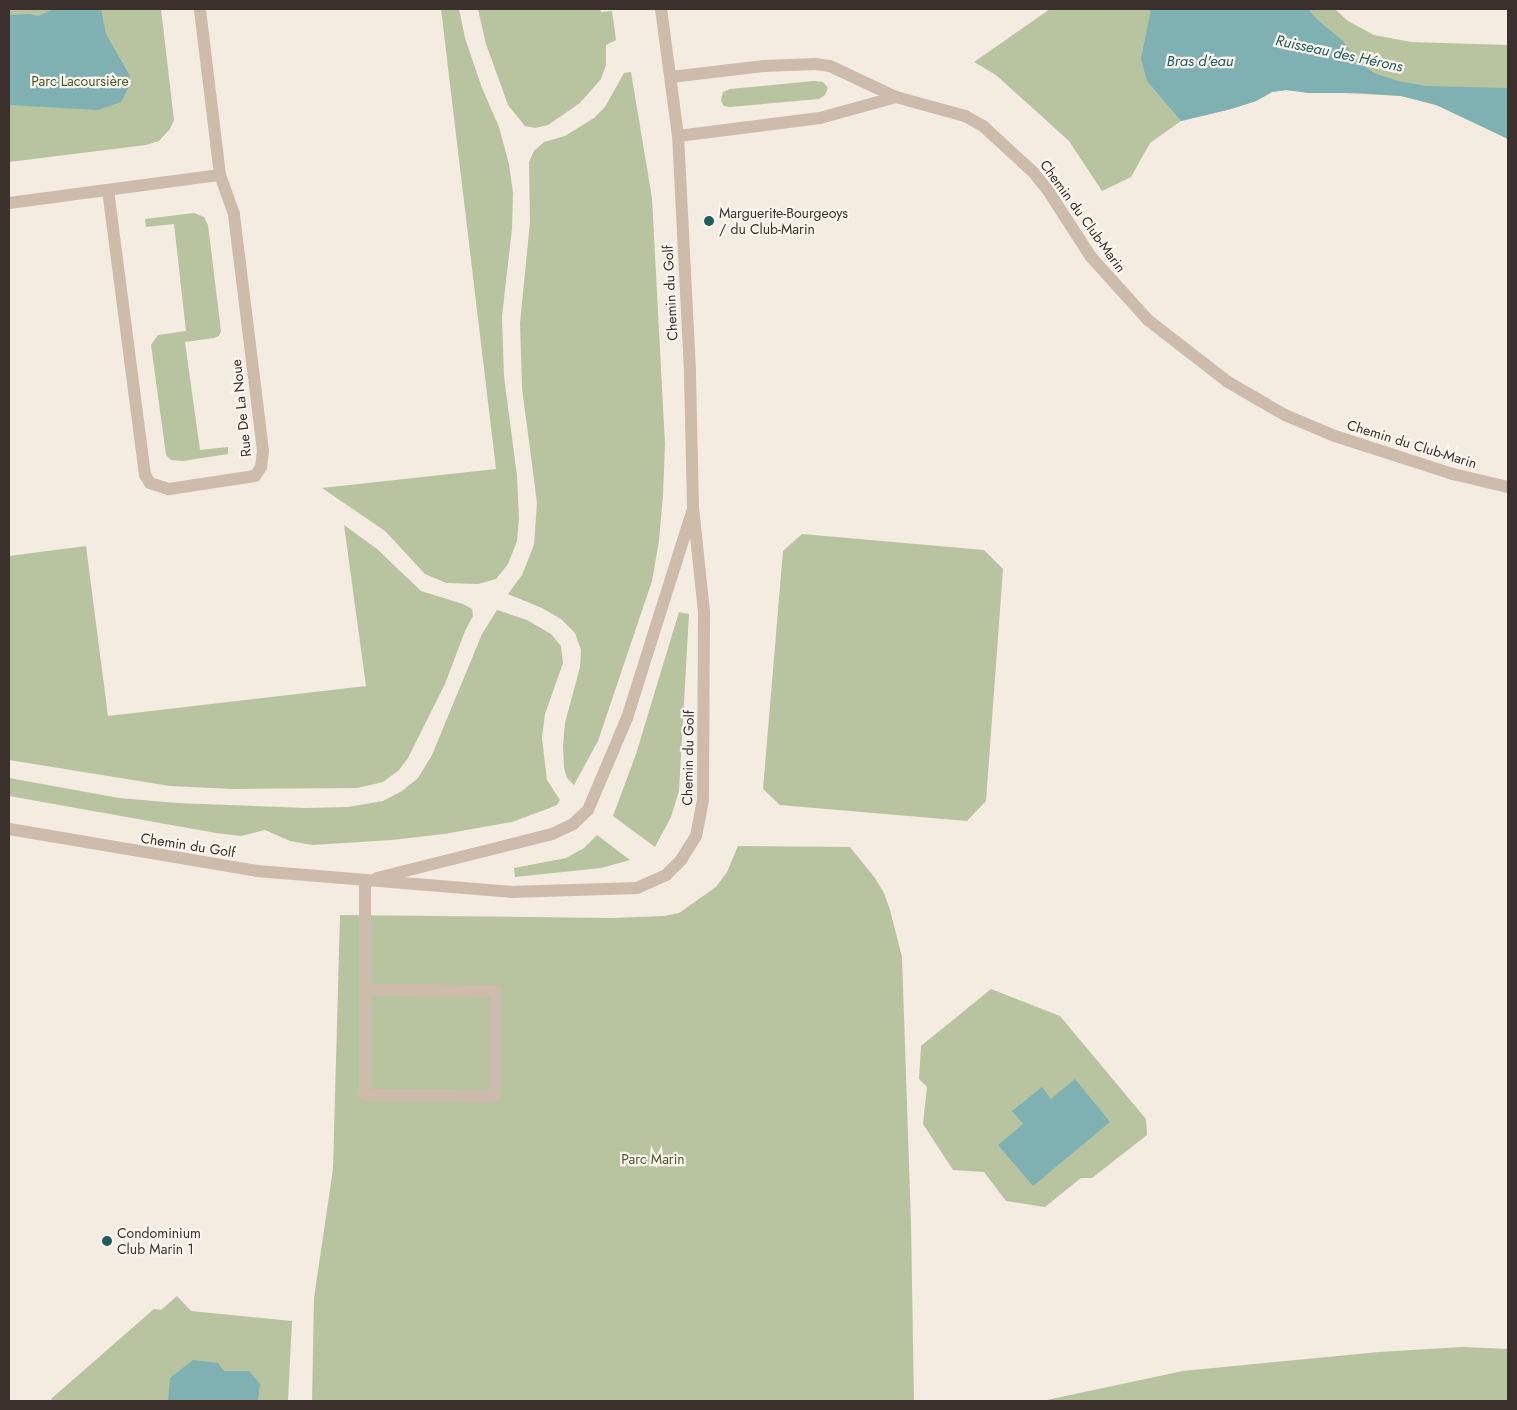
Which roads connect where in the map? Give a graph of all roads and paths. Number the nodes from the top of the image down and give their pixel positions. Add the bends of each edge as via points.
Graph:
1 (200, 9) edge
2 (661, 9) edge
3 (671, 77) junction
4 (896, 97) junction
5 (678, 136) junction
6 (220, 175) junction
7 (108, 190) junction
8 (9, 203) edge
9 (1508, 487) edge
10 (693, 507) junction
11 (9, 829) edge
12 (365, 881) junction
13 (366, 990) junction

1 - 6 street, Rue De La Noue
2 - 3 street, Chemin du Golf
3 - 4 street, Chemin du Club-Marin via 764,66 815,64 830,66
3 - 5 street, Chemin du Golf
4 - 5 street via 820,118
4 - 9 street, Chemin du Club-Marin via 965,116 1010,148 1048,190 1091,257 1116,286 1167,336 1228,382 1285,415 1335,436 1439,470
5 - 10 street, Chemin du Golf
6 - 7 street
6 - 7 street, Rue De La Noue via 234,214 263,451 260,472 246,479 169,489 150,483 145,475
7 - 8 street
10 - 12 street, Chemin du Golf via 628,718 588,810 573,824 557,832
10 - 12 street, Chemin du Golf via 704,612 703,799 696,836 675,867 652,883 618,890 510,892
11 - 12 street, Chemin du Golf via 211,864
12 - 13 street
13 - 13 street via 365,1095 495,1096 496,991

